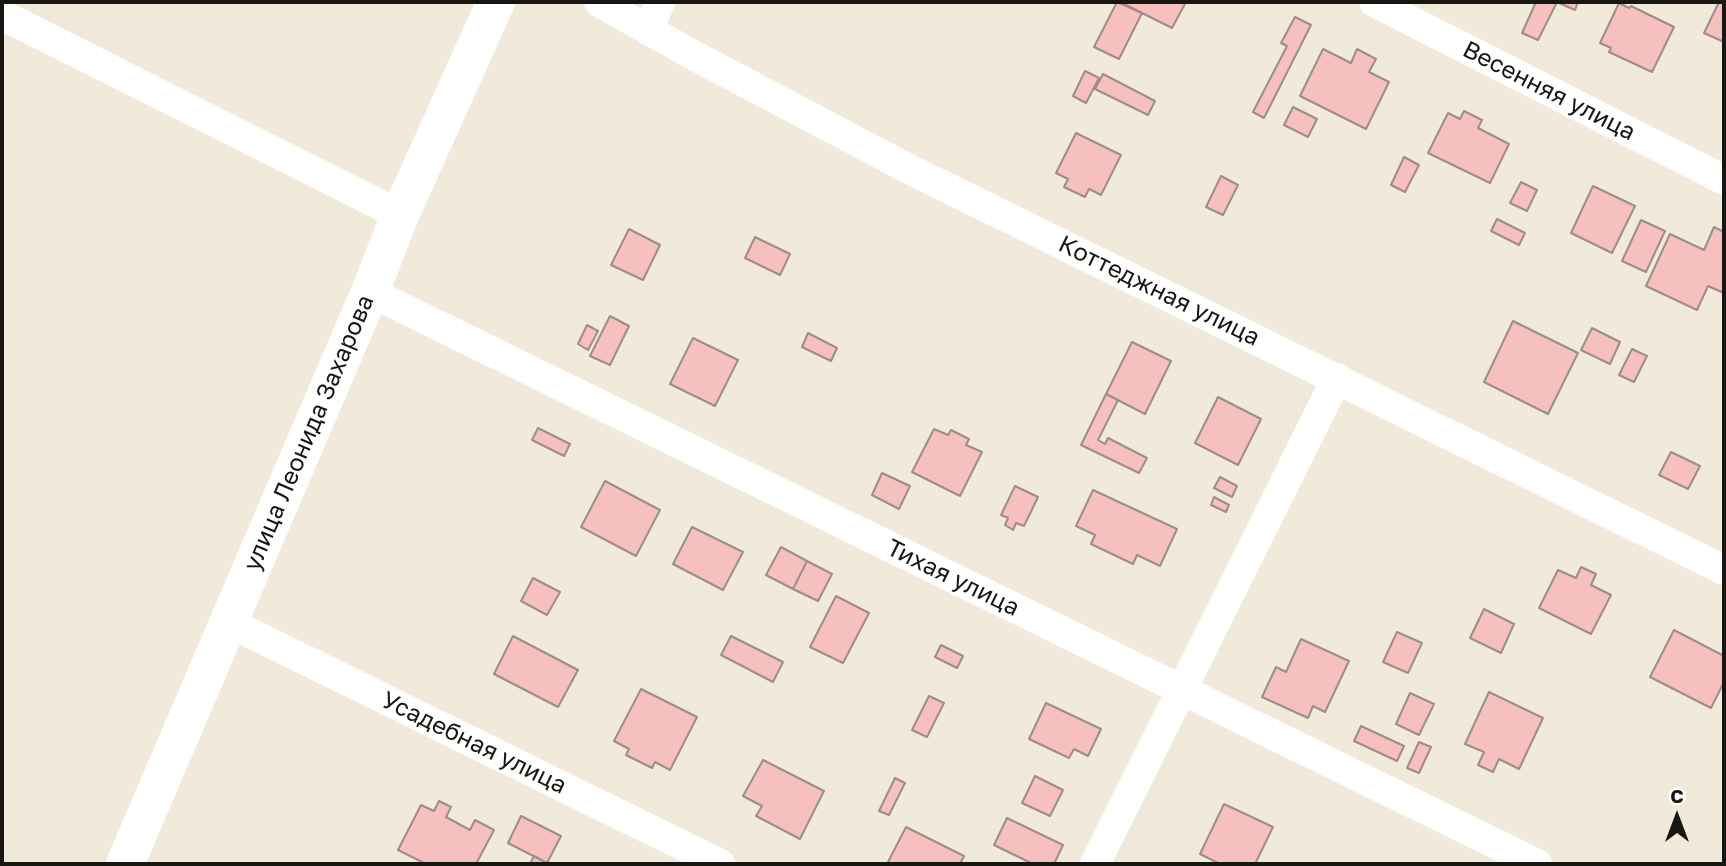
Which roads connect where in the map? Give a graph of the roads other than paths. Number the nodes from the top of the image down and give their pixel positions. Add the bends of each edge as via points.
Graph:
1 (496, 2) edge
2 (599, 2) edge
3 (660, 2) edge
4 (1374, 2) edge
5 (2, 15) edge
6 (648, 30) junction
7 (1724, 180) edge
8 (400, 215) junction
9 (370, 292) junction
10 (1337, 378) junction
11 (1724, 570) edge
12 (228, 622) junction
13 (1182, 690) junction
14 (125, 864) edge
15 (720, 864) edge
16 (1095, 864) edge
17 (1537, 864) edge

1 - 8 main road, улица Леонида Захарова
2 - 6 street, Коттеджная улица
3 - 6 street
4 - 7 street, Весенняя улица
5 - 8 street
6 - 10 street, Коттеджная улица via 909,169
8 - 9 main road, улица Леонида Захарова
9 - 12 main road, улица Леонида Захарова
9 - 13 street, Тихая улица
10 - 11 street, Коттеджная улица
10 - 13 street
12 - 14 main road, улица Леонида Захарова
12 - 15 street, Усадебная улица
13 - 16 street
13 - 17 street, Тихая улица

